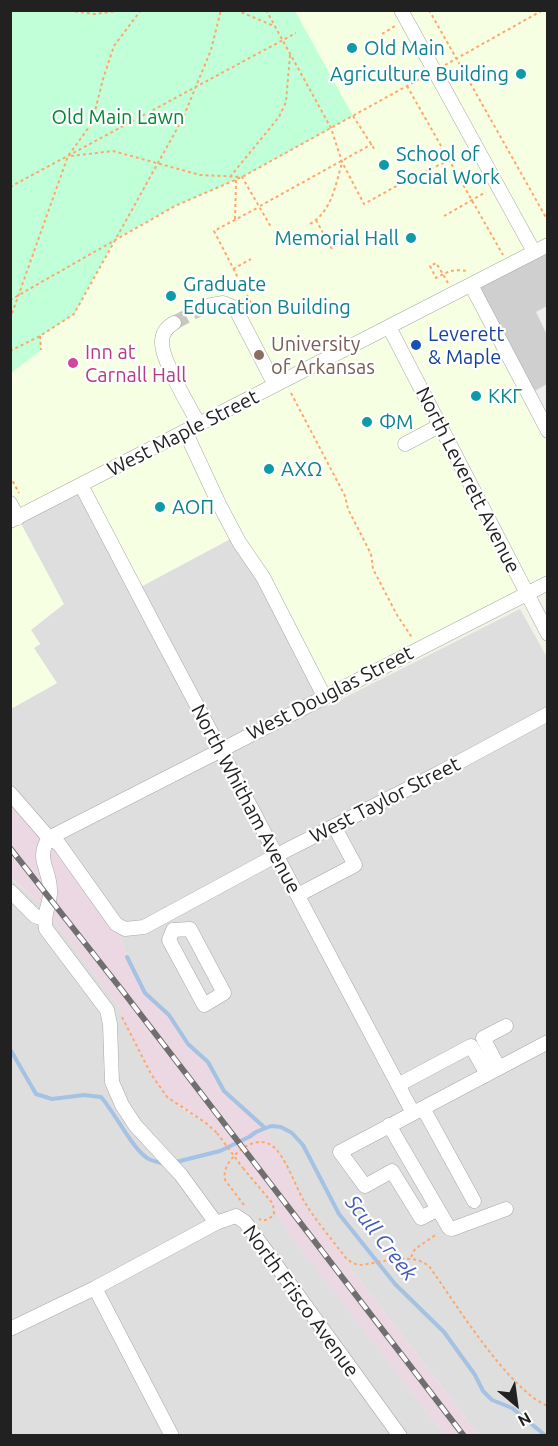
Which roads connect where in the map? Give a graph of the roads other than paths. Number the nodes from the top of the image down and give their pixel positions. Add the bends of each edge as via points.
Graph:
1 (403, 15) edge
2 (548, 245) edge
3 (534, 252) junction
4 (471, 278) junction
5 (206, 306) tunnel mouth
6 (174, 323) tunnel mouth
7 (389, 327) junction
8 (275, 386) junction
9 (199, 425) junction
10 (440, 426) junction
11 (185, 431) junction
12 (548, 431) edge
13 (405, 444) dead end
14 (81, 485) junction
15 (16, 501) edge
16 (14, 519) edge
17 (548, 583) edge
18 (526, 594) junction
19 (548, 633) edge
20 (324, 696) junction
21 (548, 714) edge
22 (219, 751) junction
23 (10, 793) edge
24 (334, 826) junction
25 (49, 838) junction
26 (277, 855) junction
27 (10, 891) edge
28 (298, 895) junction
29 (165, 917) junction
30 (44, 919) junction
31 (173, 930) junction
32 (506, 1026) dead end
33 (548, 1042) edge
34 (493, 1071) junction
35 (398, 1084) junction
36 (418, 1111) junction
37 (389, 1125) junction
38 (474, 1201) dead end
39 (438, 1209) junction
40 (506, 1209) dead end
41 (216, 1223) junction
42 (95, 1288) junction
43 (10, 1329) edge
44 (167, 1434) edge
45 (400, 1436) edge

1 - 3 street
2 - 3 street, West Maple Street
3 - 4 street, West Maple Street
4 - 7 street, West Maple Street
4 - 12 street
5 - 8 street via 223,303 235,309
6 - 9 street via 163,334 164,354
7 - 8 street, West Maple Street
7 - 10 street, North Leverett Avenue
8 - 9 street, West Maple Street
9 - 11 street, West Maple Street
10 - 13 street
10 - 18 street, North Leverett Avenue
11 - 14 street, West Maple Street
11 - 20 street via 219,504 263,577
14 - 16 street, West Maple Street
14 - 22 street, North Whitham Avenue
15 - 16 street
17 - 18 street, West Douglas Street
18 - 19 street, North Leverett Avenue
18 - 20 street, West Douglas Street
20 - 22 street, West Douglas Street
21 - 24 street, West Taylor Street
22 - 25 street, West Douglas Street
22 - 26 street, North Whitham Avenue
23 - 25 street
24 - 26 street, West Taylor Street
24 - 28 street via 355,865
25 - 29 street, West Taylor Street via 59,844 116,924 125,929 144,927
25 - 30 street via 42,853 51,889
26 - 28 street, North Whitham Avenue
26 - 29 street, West Taylor Street
27 - 30 street, North Frisco Avenue via 35,916
28 - 35 street, North Whitham Avenue
29 - 31 street
30 - 41 street, North Frisco Avenue via 46,929 107,1010 112,1082 122,1105
31 - 31 street via 169,940 204,1005 224,993 190,929
32 - 34 street via 483,1038
33 - 34 street
34 - 35 street via 471,1046
34 - 36 street
35 - 36 street, North Whitham Avenue
36 - 37 street
36 - 38 street, North Whitham Avenue
37 - 39 street
37 - 39 street via 340,1152 365,1186 392,1171 421,1218
39 - 40 street via 452,1229
41 - 42 street
41 - 45 street, North Frisco Avenue via 236,1216 245,1222
42 - 43 street
42 - 44 street

